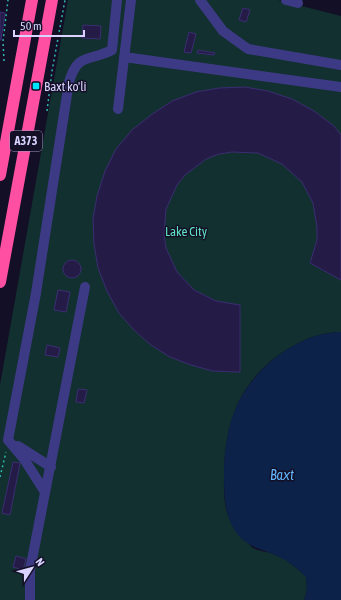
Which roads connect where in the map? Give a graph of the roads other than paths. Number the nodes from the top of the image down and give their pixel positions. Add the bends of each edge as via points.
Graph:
1 (32, 0) edge
2 (52, 0) edge
3 (117, 0) edge
4 (131, 0) edge
5 (200, 0) edge
6 (286, 0) edge
7 (298, 3) dead end
8 (124, 57) junction
9 (341, 65) edge
10 (341, 87) edge
11 (118, 109) dead end
12 (0, 175) edge
13 (0, 282) edge
14 (85, 287) dead end
15 (8, 440) junction
16 (51, 467) junction
17 (44, 492) junction
18 (30, 600) edge

1 - 12 highway, A373
2 - 13 highway, A373
3 - 15 lane via 112,50 80,61 73,70 69,82 36,293
4 - 8 lane
5 - 9 lane via 223,31 248,49
6 - 7 lane
8 - 10 lane
8 - 11 lane
14 - 16 lane
15 - 16 lane
15 - 17 lane via 24,459
16 - 17 lane
17 - 18 lane via 30,570

